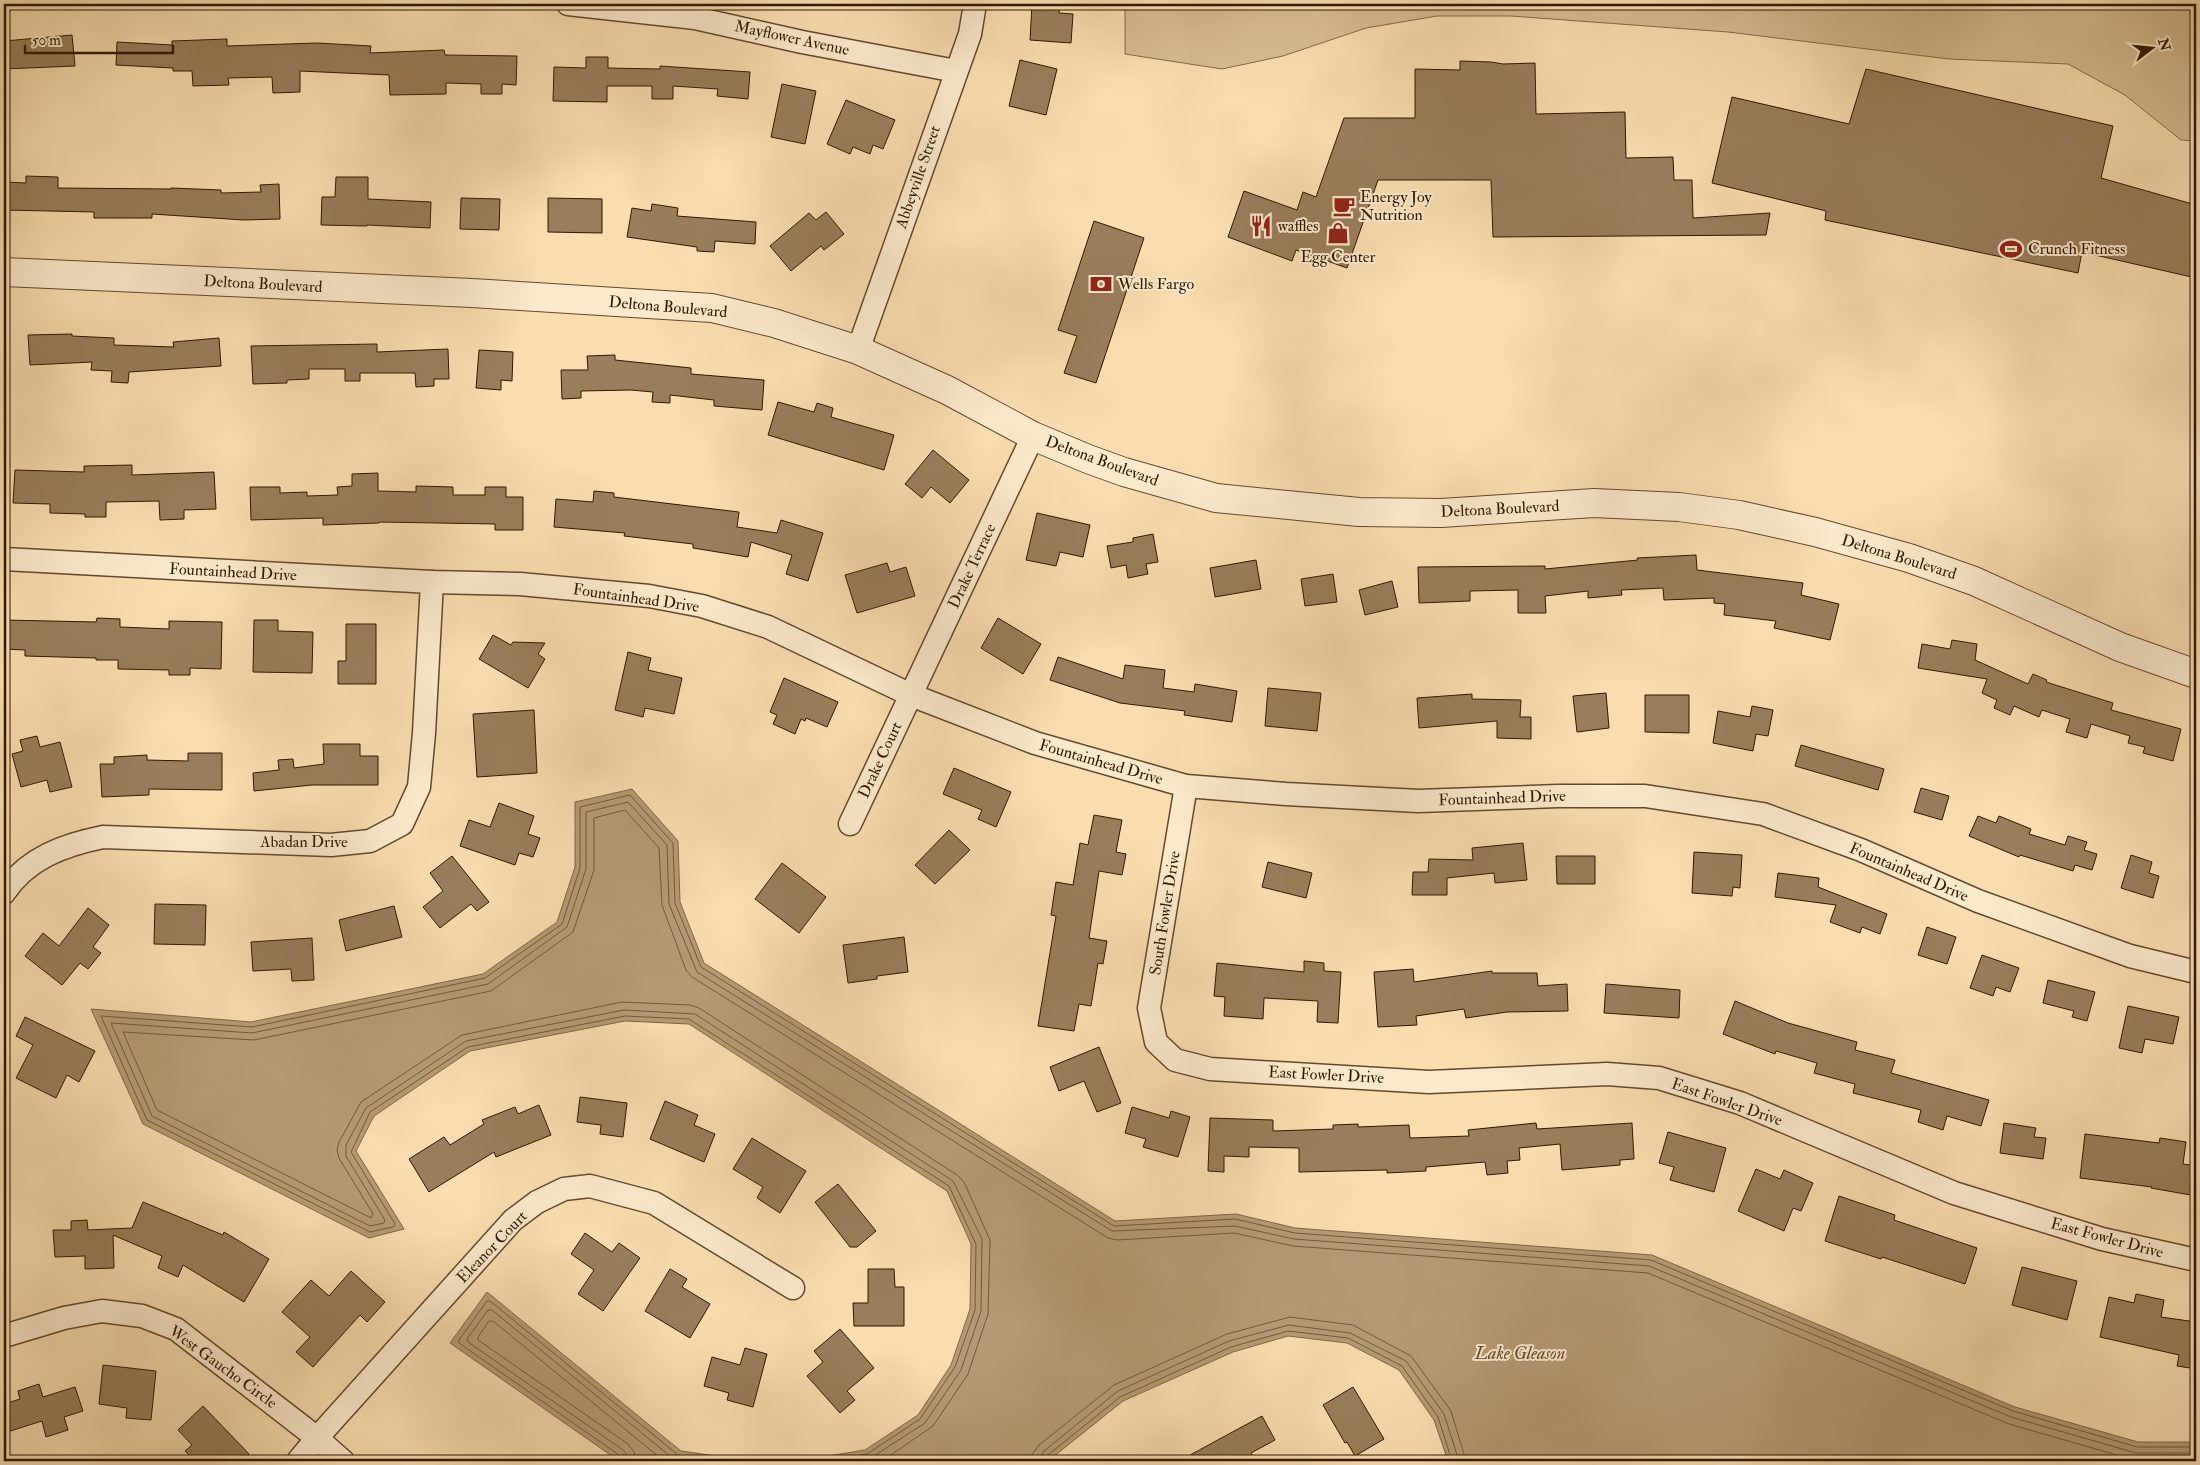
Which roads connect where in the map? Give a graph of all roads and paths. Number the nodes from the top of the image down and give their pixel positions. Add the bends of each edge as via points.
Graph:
1 (568, 4) edge
2 (975, 4) edge
3 (695, 11) edge
4 (956, 71) junction
5 (4, 272) edge
6 (858, 350) junction
7 (1033, 436) junction
8 (4, 559) edge
9 (432, 582) junction
10 (2196, 674) edge
11 (911, 695) junction
12 (1186, 786) junction
13 (850, 824) dead end
14 (4, 894) edge
15 (2196, 972) edge
16 (1156, 1039) joint
17 (2196, 1260) edge
18 (794, 1288) dead end
19 (4, 1336) edge
20 (317, 1438) junction
21 (298, 1461) edge
22 (343, 1461) edge

1 - 3 street, Mayflower Avenue
2 - 4 street, Abbeyville Street via 970,34
3 - 4 street, Mayflower Avenue via 802,42
4 - 6 street, Abbeyville Street
5 - 6 street, Deltona Boulevard via 472,293 712,308 774,323
6 - 7 street, Deltona Boulevard via 947,390
7 - 10 street, Deltona Boulevard via 1124,472 1207,496 1285,506 1359,512 1441,513 1594,503 1679,507 1740,515 1909,558 1974,581 2120,647
7 - 11 street, Drake Terrace
8 - 9 street, Fountainhead Drive
9 - 11 street, Fountainhead Drive via 520,584 649,596 702,606 768,627
9 - 14 street, Abadan Drive via 419,787 402,824 370,840 331,845 103,837 70,844 39,860 12,881
11 - 12 street, Fountainhead Drive via 1035,743
11 - 13 street, Drake Court
12 - 15 street, Fountainhead Drive via 1418,801 1645,796 1763,814 1861,850 1996,907 2130,956
12 - 16 street, South Fowler Drive via 1149,1008
16 - 17 street, East Fowler Drive via 1175,1060 1210,1069 1429,1082 1606,1074 1659,1078 1740,1102 1954,1193 2102,1239
18 - 20 street, Eleanor Court via 654,1203 590,1186 564,1190 537,1202 513,1220
19 - 20 street, West Gaucho Circle via 64,1318 102,1311 142,1316 176,1329
20 - 21 street, Eleanor Court
20 - 22 street, West Gaucho Circle

